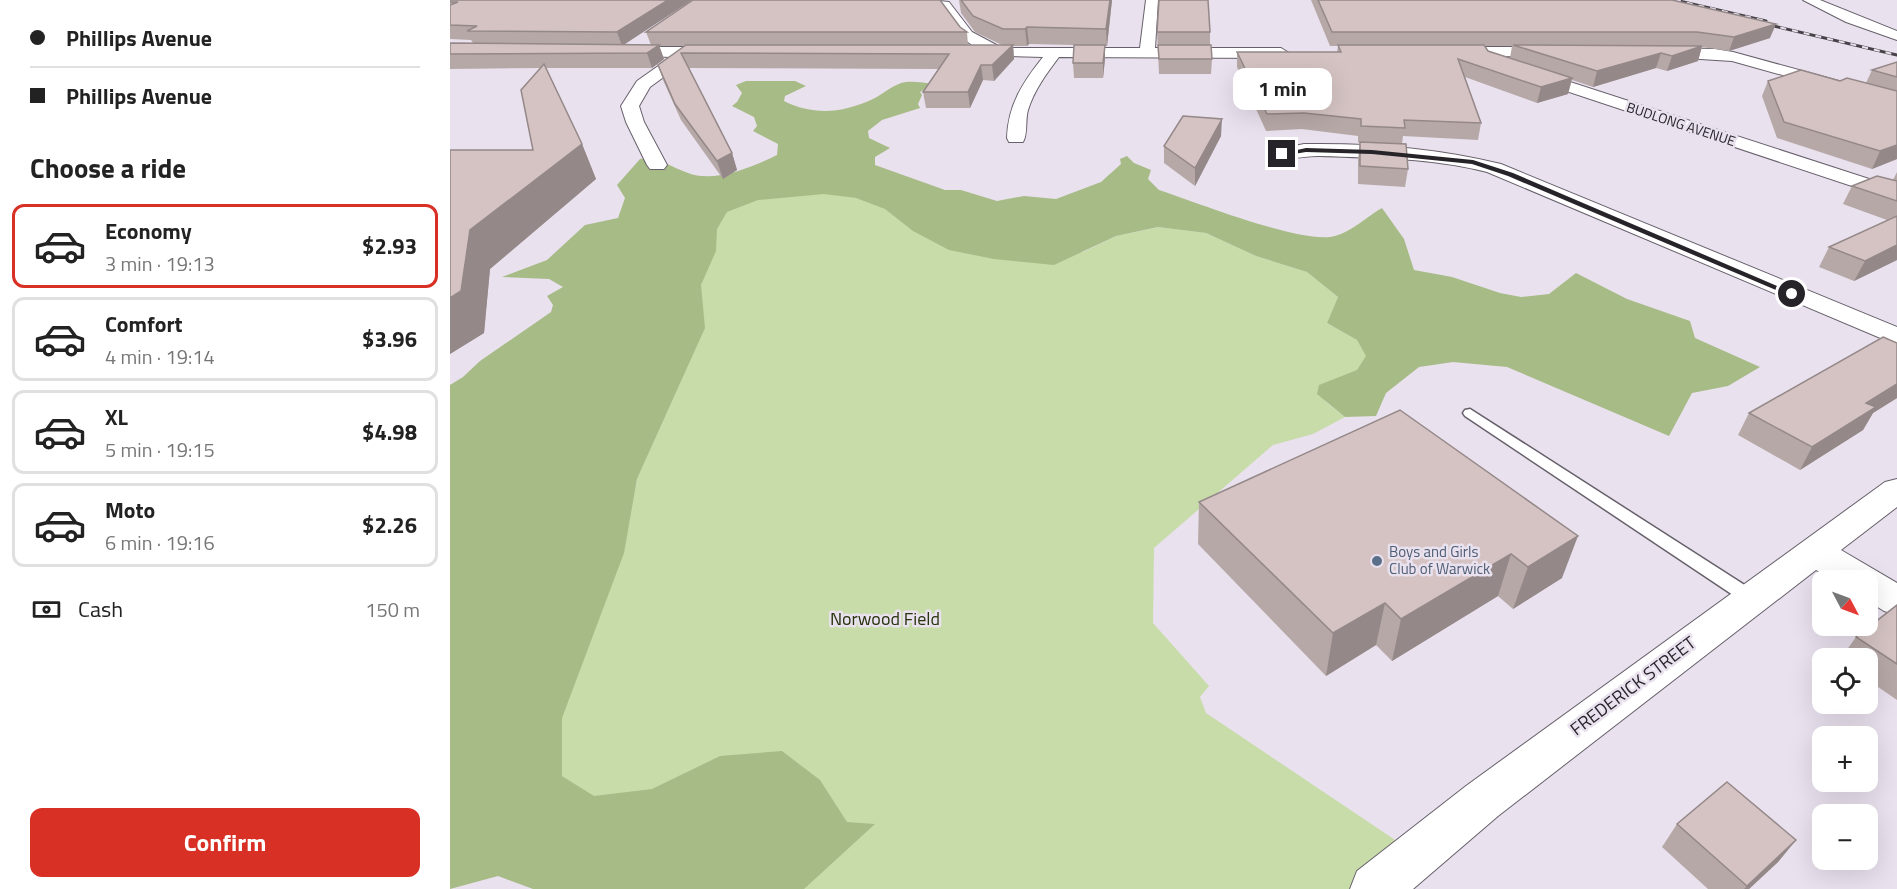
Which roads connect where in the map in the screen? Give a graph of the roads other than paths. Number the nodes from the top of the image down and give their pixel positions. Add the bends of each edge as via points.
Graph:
1 (935, 0) edge
2 (1152, 0) edge
3 (1809, 0) edge
4 (1897, 36) edge
5 (647, 39) edge
6 (604, 52) edge
7 (627, 52) junction
8 (687, 52) junction
9 (734, 52) edge
10 (956, 52) edge
11 (1002, 52) junction
12 (1430, 52) edge
13 (1466, 52) junction
14 (1564, 52) edge
15 (1054, 53) junction
16 (1147, 53) junction
17 (1299, 53) edge
18 (1646, 53) edge
19 (1897, 102) edge
20 (1016, 138) dead end
21 (1282, 154) dead end
22 (657, 165) dead end
23 (1897, 195) edge
24 (1897, 337) edge
25 (1470, 413) dead end
26 (1897, 490) edge
27 (1815, 552) junction
28 (1846, 570) edge
29 (1878, 589) edge
30 (1751, 598) junction
31 (1897, 601) edge
32 (1375, 889) edge

1 - 11 street via 952,10 961,28 975,42
2 - 16 street
3 - 4 street
5 - 7 street
6 - 7 street
7 - 8 street
8 - 9 street
8 - 22 street via 643,84 630,106
10 - 11 street
11 - 15 street
12 - 13 street
13 - 14 street
13 - 23 street, BUDLONG AVENUE
15 - 16 street
15 - 20 street via 1027,88 1015,122
16 - 17 street
18 - 19 street via 1715,54
21 - 24 street via 1306,150 1415,155 1494,168
25 - 30 lane
26 - 27 street, FREDERICK STREET
27 - 28 street
27 - 30 street, FREDERICK STREET
29 - 31 street
30 - 32 street, FREDERICK STREET via 1482,801

